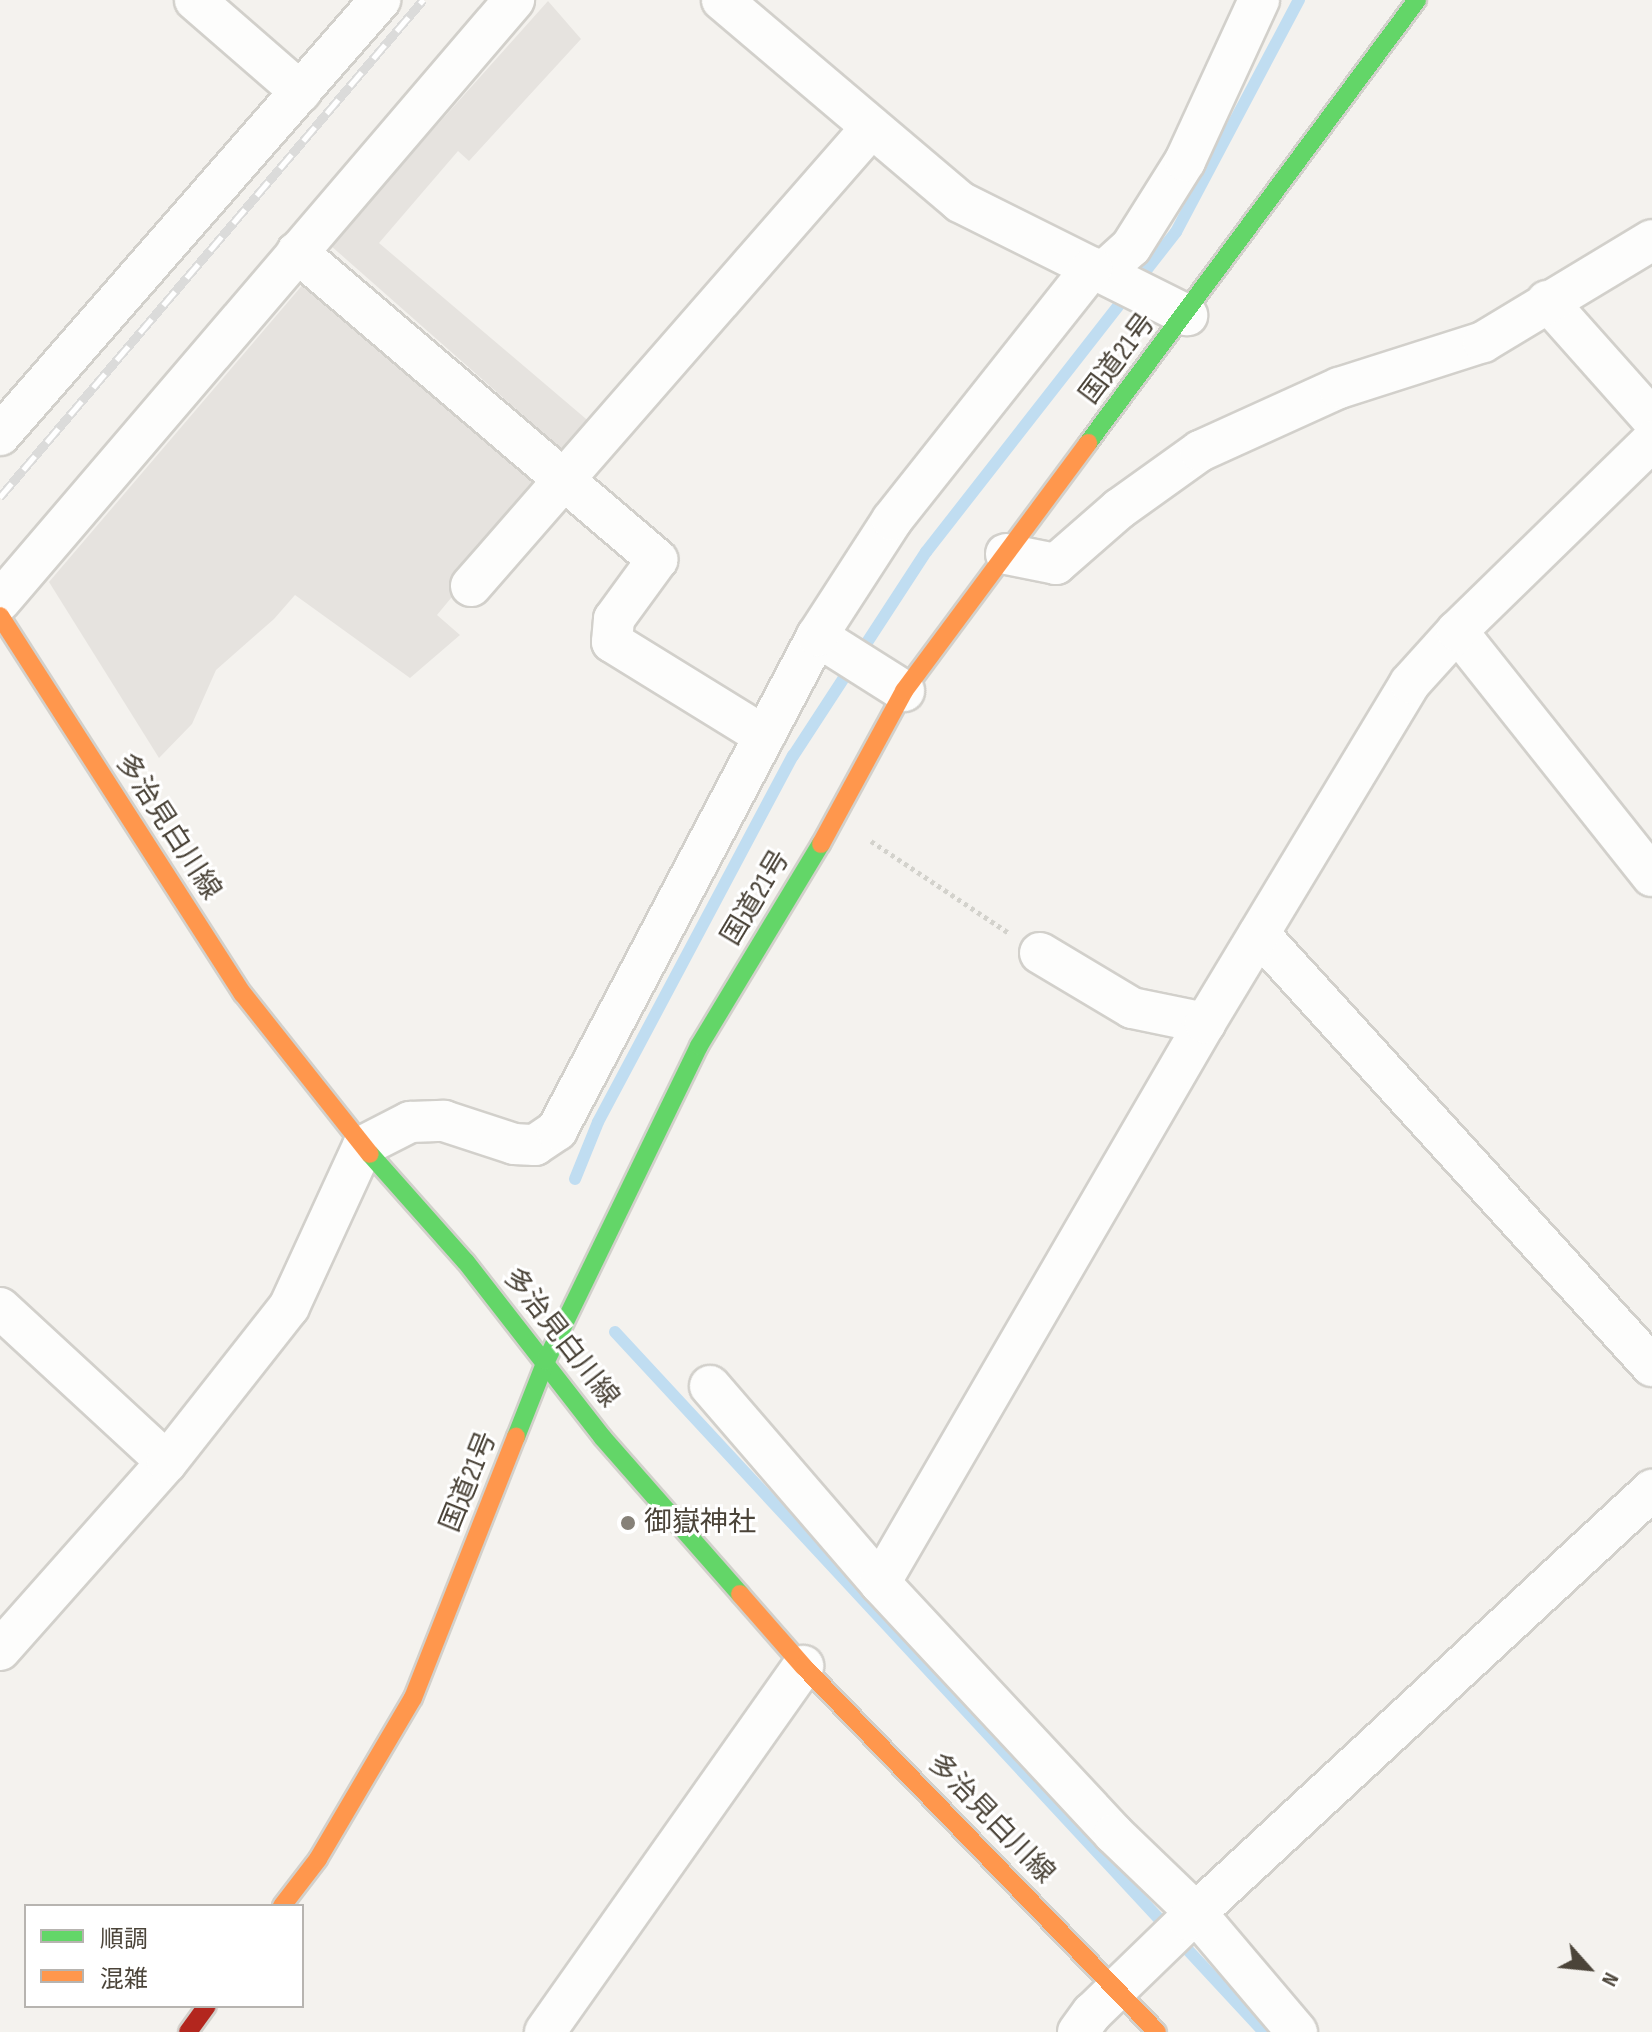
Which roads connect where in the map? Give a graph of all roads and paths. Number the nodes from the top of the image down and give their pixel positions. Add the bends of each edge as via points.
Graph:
1 (195, 0) edge
2 (380, 0) edge
3 (514, 0) edge
4 (722, 0) edge
5 (1259, 0) edge
6 (1417, 0) edge
7 (301, 92) junction
8 (871, 128) junction
9 (1652, 240) edge
10 (297, 252) junction
11 (1097, 271) junction
12 (1547, 301) junction
13 (1187, 315) junction
14 (1652, 419) edge
15 (0, 435) edge
16 (1652, 441) edge
17 (562, 480) junction
18 (1006, 554) junction
19 (471, 586) dead end
20 (0, 601) edge
21 (0, 616) edge
22 (1457, 631) junction
23 (817, 636) junction
24 (904, 691) junction
25 (764, 736) junction
26 (836, 819) junction
27 (1652, 876) edge
28 (1259, 934) junction
29 (1040, 953) joint
30 (1205, 1023) junction
31 (363, 1146) junction
32 (0, 1308) edge
33 (546, 1361) junction
34 (1652, 1366) edge
35 (710, 1386) dead end
36 (167, 1462) junction
37 (1652, 1490) edge
38 (880, 1583) junction
39 (0, 1650) edge
40 (803, 1666) junction
41 (284, 1904) edge
42 (1192, 1916) junction
43 (1117, 1989) junction
44 (206, 2008) edge
45 (188, 2032) edge
46 (545, 2032) edge
47 (1078, 2032) edge
48 (1157, 2032) edge
49 (1297, 2032) edge

1 - 7 street
2 - 7 street
3 - 10 street
4 - 8 street
5 - 11 street via 1185,161 1131,247
6 - 13 main road, 国道21号
7 - 15 street
8 - 11 street via 960,202
8 - 17 street
9 - 12 street
10 - 17 street
10 - 20 street
11 - 13 street
11 - 23 street via 892,520
12 - 14 street
12 - 18 street via 1483,342 1339,388 1200,451 1119,509 1056,564
13 - 18 main road, 国道21号
16 - 22 street
17 - 19 street
17 - 25 street via 657,560 614,619 612,642
18 - 24 main road, 国道21号
21 - 31 main road, 多治見白川線 via 243,994
22 - 27 street
22 - 28 street via 1410,683
23 - 24 street
23 - 25 street
24 - 26 main road, 国道21号
25 - 31 street via 557,1130 535,1145 514,1144 444,1121 410,1122
26 - 29 path
26 - 33 main road, 国道21号 via 699,1046
28 - 30 street
28 - 34 street
29 - 30 street via 1132,1008
30 - 38 street
31 - 33 main road, 多治見白川線
31 - 36 street via 289,1307
32 - 36 street
33 - 40 main road, 多治見白川線 via 603,1438
33 - 41 main road, 国道21号 via 413,1698 318,1859
35 - 38 street
36 - 39 street
37 - 42 street
38 - 42 street
40 - 43 main road, 多治見白川線
40 - 46 street
42 - 43 street
42 - 49 street
43 - 47 street
43 - 48 main road, 多治見白川線
44 - 45 main road

